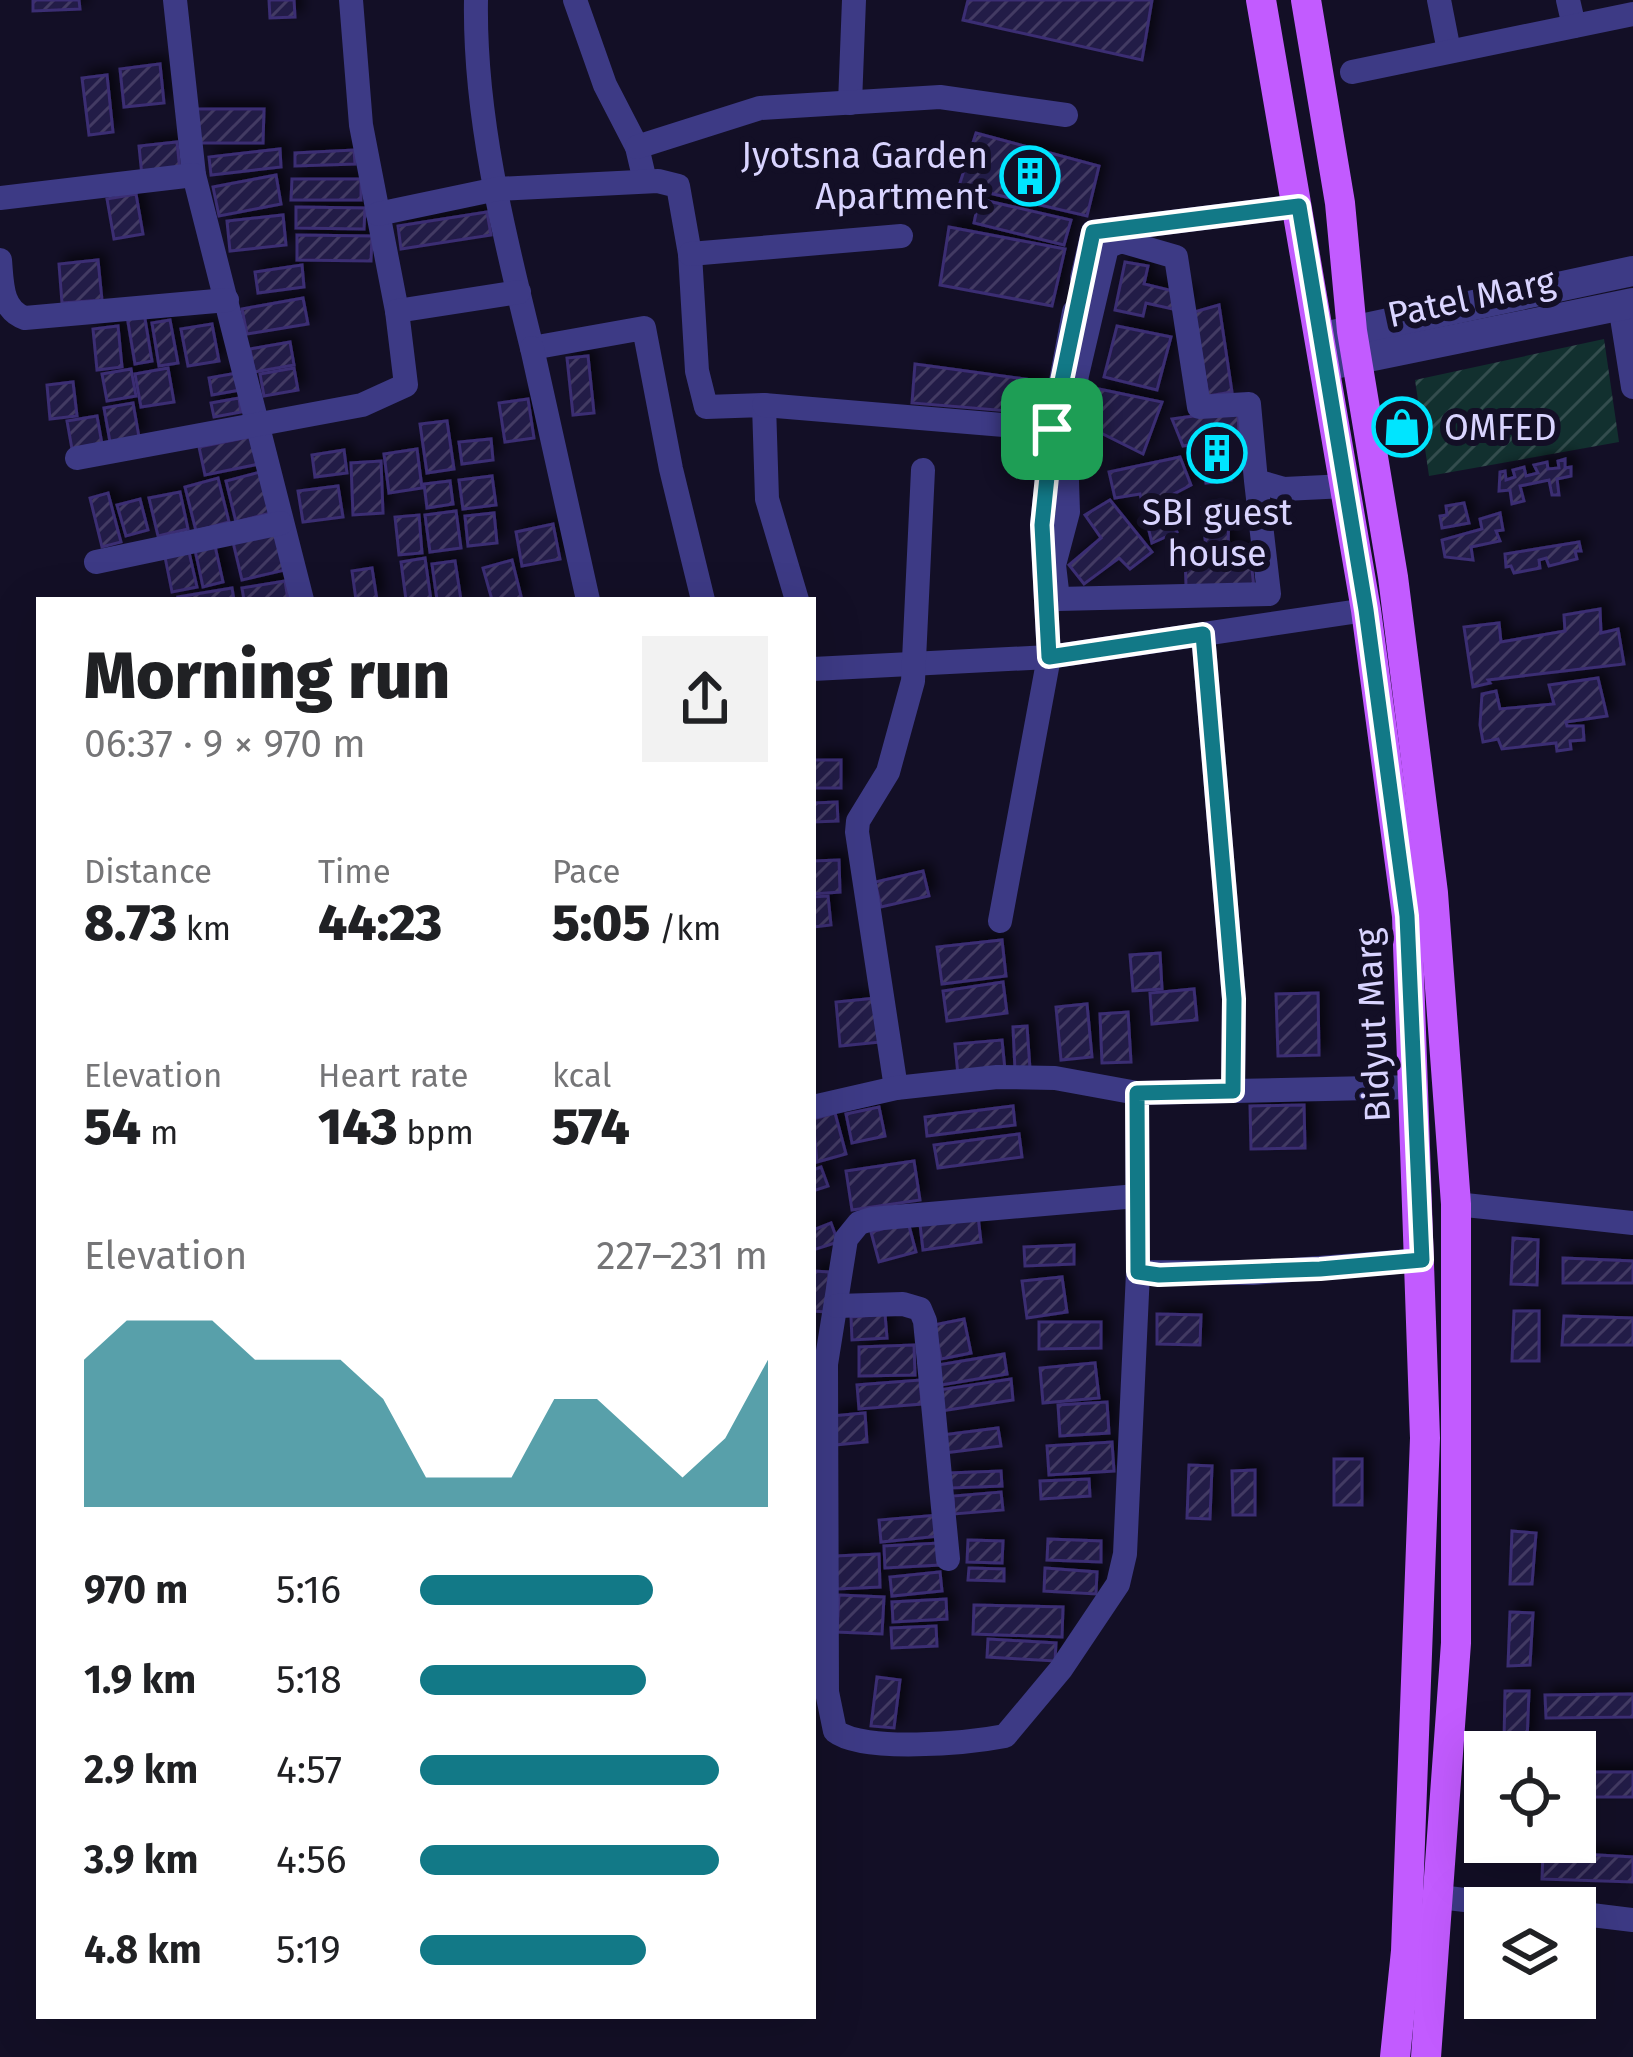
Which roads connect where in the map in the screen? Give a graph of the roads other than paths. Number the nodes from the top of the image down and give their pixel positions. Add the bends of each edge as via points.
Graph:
1 (176, 0) edge
2 (351, 0) edge
3 (476, 0) edge
4 (575, 0) edge
5 (854, 0) edge
6 (1262, 0) edge
7 (1306, 0) edge
8 (1438, 0) edge
9 (1568, 0) edge
10 (1633, 14) edge
11 (1574, 26) junction
12 (1449, 51) junction
13 (1352, 72) dead end
14 (850, 103) junction
15 (1066, 115) dead end
16 (637, 147) junction
17 (194, 175) junction
18 (645, 181) junction
19 (497, 189) junction
20 (0, 198) edge
21 (1299, 206) junction
22 (379, 214) junction
23 (901, 236) dead end
24 (690, 254) junction
25 (0, 260) edge
26 (1633, 271) edge
27 (518, 292) junction
28 (227, 300) junction
29 (1626, 304) edge
30 (397, 311) junction
31 (1355, 345) junction
32 (532, 348) junction
33 (1322, 351) junction
34 (1633, 387) edge
35 (764, 405) junction
36 (256, 422) junction
37 (1052, 429) junction
38 (77, 458) dead end
39 (923, 470) dead end
40 (1256, 481) junction
41 (1346, 486) junction
42 (281, 523) junction
43 (96, 562) dead end
44 (301, 597) edge
45 (587, 597) edge
46 (702, 597) edge
47 (796, 597) edge
48 (1366, 610) junction
49 (1203, 634) junction
50 (1049, 657) junction
51 (816, 664) edge
52 (914, 664) junction
53 (1000, 921) dead end
54 (1414, 1087) junction
55 (896, 1088) junction
56 (1233, 1091) junction
57 (1137, 1093) junction
58 (816, 1106) edge
59 (1137, 1196) junction
60 (1456, 1204) junction
61 (1633, 1223) edge
62 (1422, 1260) junction
63 (1138, 1272) junction
64 (837, 1306) junction
65 (949, 1559) dead end
66 (1419, 1642) junction
67 (1456, 1643) junction
68 (1439, 1897) junction
69 (1464, 1900) edge
70 (1596, 1916) edge
71 (1633, 1920) edge
72 (1395, 2057) edge
73 (1426, 2057) edge

1 - 17 street
2 - 22 street via 361,125
3 - 19 street
4 - 16 street
5 - 14 street
6 - 21 main road, Bidyut Marg
7 - 31 main road, Bidyut Marg
8 - 12 street
9 - 11 street
10 - 11 street
11 - 12 street
12 - 13 street
14 - 15 street via 940,97
14 - 16 street via 760,108
16 - 18 street
17 - 20 street
17 - 28 street
18 - 19 street
18 - 24 street via 678,186
19 - 22 street
19 - 27 street
21 - 33 main road, Bidyut Marg
21 - 37 street via 1093,232
22 - 30 street
23 - 24 street
24 - 35 street via 706,407
25 - 28 street via 8,306 25,318
26 - 31 street, Patel Marg
27 - 30 street
27 - 32 street
28 - 36 street
29 - 31 street, Patel Marg
29 - 34 street
30 - 36 street via 406,386 362,405
31 - 33 street, Patel Marg
31 - 60 main road, Bidyut Marg via 1433,893
32 - 45 street
32 - 46 street via 644,328
33 - 41 main road, Bidyut Marg
35 - 37 street
35 - 47 street via 766,499
36 - 38 street
36 - 42 street
37 - 50 street via 1042,525
39 - 52 street
40 - 40 street via 1269,594 1058,599 1066,451 1107,248 1121,241 1176,257 1199,407 1249,404
40 - 41 street via 1284,489
41 - 48 main road, Bidyut Marg
42 - 43 street
42 - 44 street
48 - 49 street
48 - 54 main road, Bidyut Marg via 1407,916
49 - 50 street
49 - 56 street via 1234,999
50 - 52 street
50 - 53 street
51 - 52 street
52 - 55 street via 888,772 857,832
54 - 56 street
54 - 62 main road, Bidyut Marg
55 - 57 street via 1029,1076
55 - 58 street
56 - 57 street
57 - 59 street
59 - 63 street
59 - 64 street via 859,1222 846,1239
60 - 61 street
60 - 67 main road, Bidyut Marg
62 - 63 street
62 - 66 main road, Bidyut Marg
63 - 64 street via 1118,1584 1013,1730 991,1739 847,1740 835,1731 827,1692 826,1364
64 - 65 street via 902,1304 925,1321
66 - 67 main road
66 - 72 main road, Bidyut Marg
67 - 68 main road, Bidyut Marg
68 - 69 street
68 - 73 main road, Bidyut Marg
70 - 71 street

